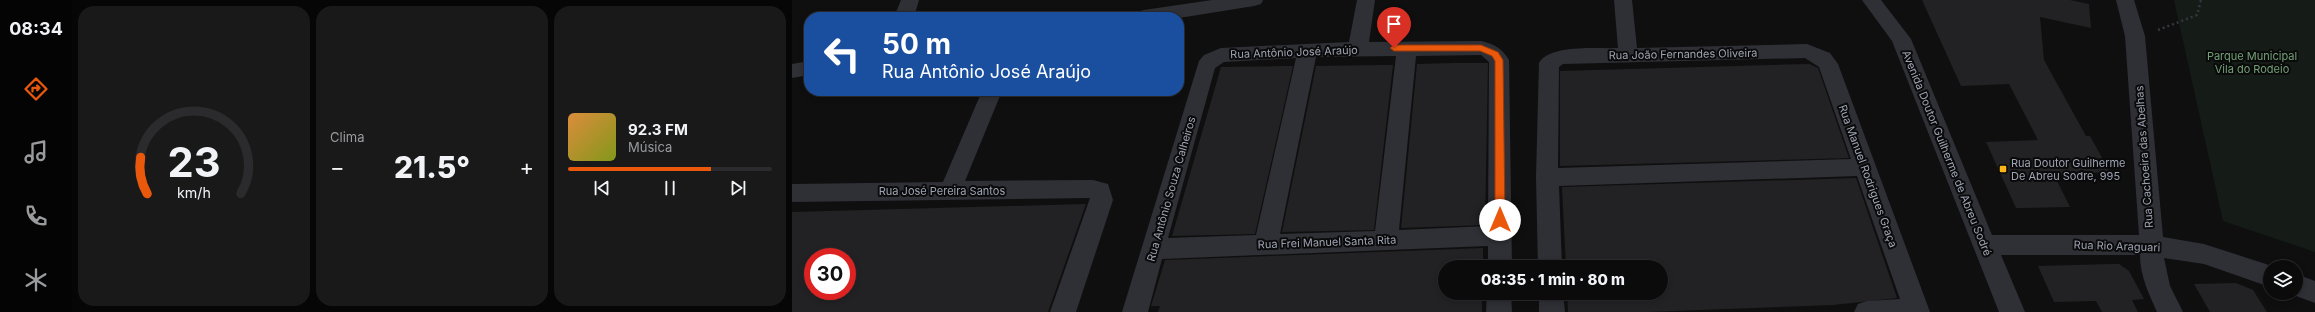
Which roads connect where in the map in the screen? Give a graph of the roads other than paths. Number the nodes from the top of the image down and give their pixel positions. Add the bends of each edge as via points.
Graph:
1 (910, 0) edge
2 (1254, 0) edge
3 (1366, 0) edge
4 (1623, 0) edge
5 (1871, 0) edge
6 (2125, 0) edge
7 (906, 12) edge
8 (1176, 12) edge
9 (1406, 48) junction
10 (1358, 49) junction
11 (1308, 50) junction
12 (1807, 51) joint
13 (1628, 55) junction
14 (1206, 66) joint
15 (804, 69) edge
16 (792, 71) edge
17 (990, 96) edge
18 (1866, 167) junction
19 (1547, 177) junction
20 (950, 191) junction
21 (792, 193) edge
22 (1500, 236) junction
23 (1386, 240) junction
24 (1266, 245) junction
25 (1985, 245) junction
26 (2150, 245) junction
27 (1155, 249) junction
28 (1500, 260) edge
29 (1550, 260) edge
30 (2263, 274) edge
31 (2303, 288) edge
32 (2315, 292) edge
33 (1499, 300) edge
34 (1551, 300) edge
35 (1916, 311) edge
36 (1063, 312) edge
37 (1135, 312) edge
38 (1499, 312) edge
39 (1552, 312) edge
40 (1867, 312) edge
41 (2012, 312) edge
42 (2170, 312) edge

1 - 7 street
2 - 8 street
3 - 10 street
4 - 13 street
5 - 25 street, Avenida Doutor Guilherme de Abreu Sodré via 1901,39
6 - 26 street, Rua Cachoeira das Abelhas via 2134,36 2150,206
9 - 10 street, Rua Antônio José Araújo
9 - 22 street, Rua Antônio José Araújo via 1481,48 1490,50 1499,60
9 - 23 street
10 - 11 street, Rua Antônio José Araújo
11 - 14 street, Rua Antônio José Araújo via 1221,55
11 - 24 street
12 - 13 street, Rua João Fernandes Oliveira
12 - 18 street, Rua Manuel Rodrigues Graça via 1823,58 1828,64
13 - 19 street, Rua João Fernandes Oliveira via 1560,57 1549,63
14 - 27 street, Rua Antônio Souza Calheiros
15 - 16 street
17 - 20 street
18 - 19 street
18 - 35 street, Rua Manuel Rodrigues Graça
19 - 29 street
20 - 21 street, Rua José Pereira Santos
20 - 36 street, Rua José Pereira Santos via 1100,191 1102,200
22 - 23 street, Rua Frei Manuel Santa Rita
22 - 28 street
23 - 24 street, Rua Frei Manuel Santa Rita
24 - 27 street, Rua Frei Manuel Santa Rita
25 - 26 street, Rua Rio Araguari
25 - 41 street, Avenida Doutor Guilherme de Abreu Sodré
26 - 30 street, Rua Rio Araguari via 2204,254
26 - 42 street, Rua Cachoeira das Abelhas via 2158,286
27 - 37 street, Rua Antônio Souza Calheiros
31 - 32 street
33 - 38 street
34 - 39 street
35 - 40 street

